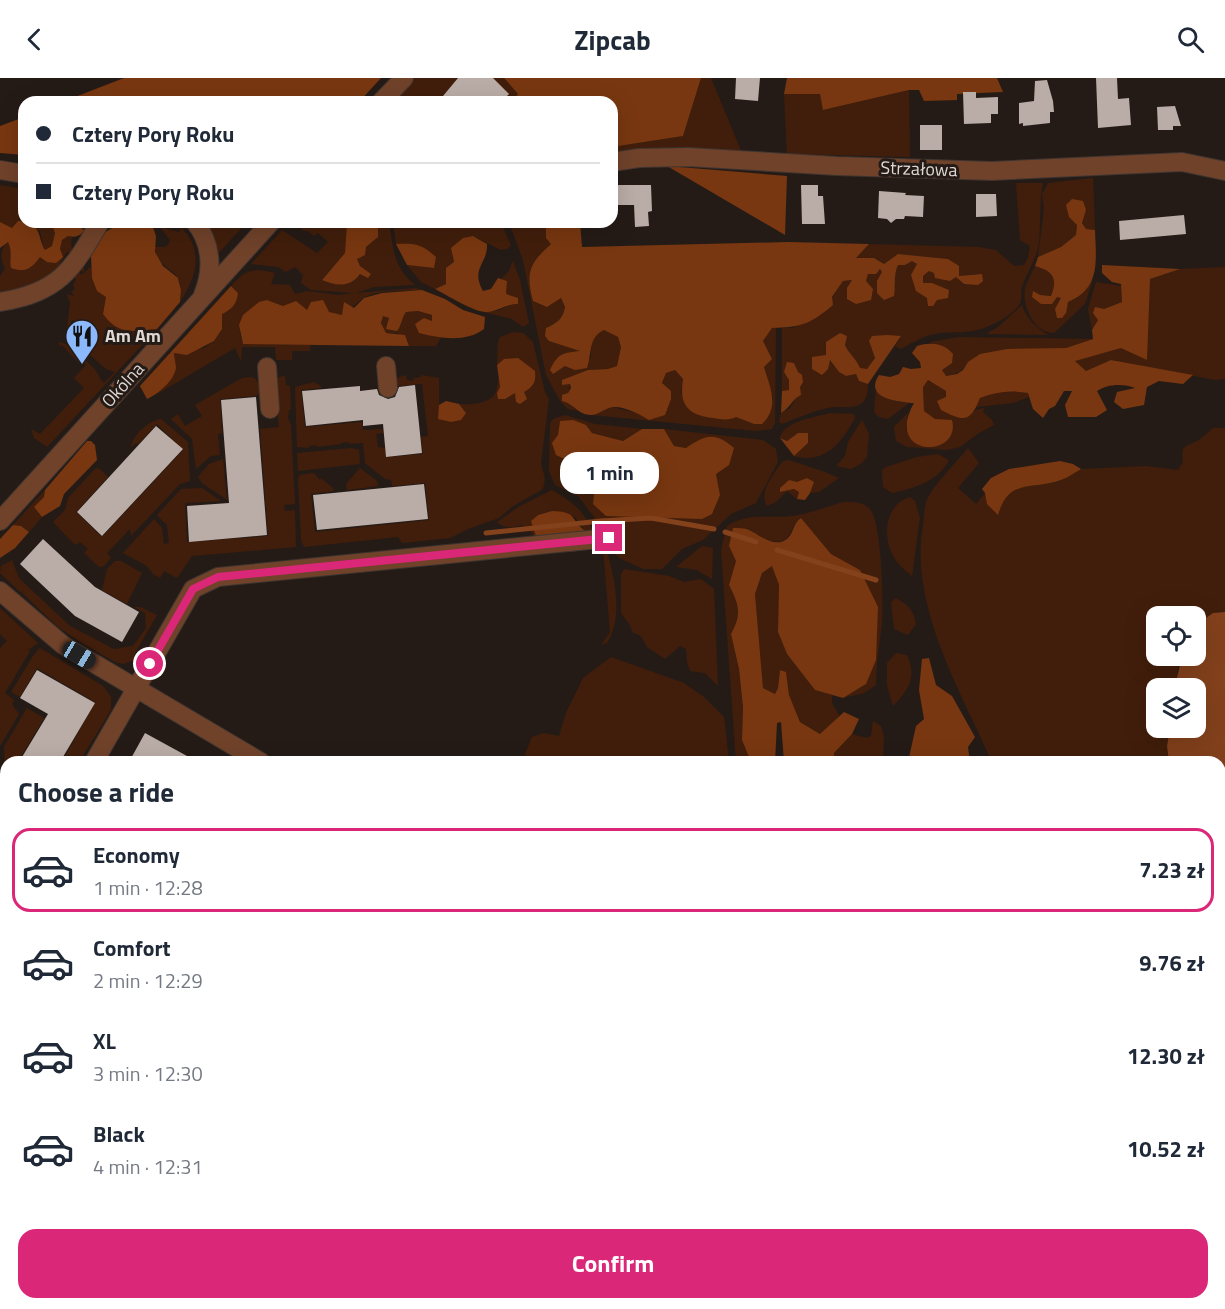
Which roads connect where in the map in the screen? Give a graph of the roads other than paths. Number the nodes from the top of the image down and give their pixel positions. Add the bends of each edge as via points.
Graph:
1 (404, 78) edge
2 (387, 96) edge
3 (618, 161) edge
4 (0, 170) edge
5 (1225, 171) edge
6 (18, 173) edge
7 (96, 228) edge
8 (199, 228) edge
9 (266, 228) edge
10 (0, 302) edge
11 (196, 307) junction
12 (386, 366) dead end
13 (267, 367) dead end
14 (388, 388) dead end
15 (270, 409) dead end
16 (0, 521) edge
17 (609, 538) dead end
18 (0, 591) edge
19 (136, 688) junction
20 (97, 756) edge
21 (251, 756) edge

1 - 2 street
3 - 5 street, Strzałowa via 688,157 992,171 1182,162
4 - 6 street
7 - 10 street via 80,256 58,280 37,293
8 - 11 street via 207,242 209,260 206,285
9 - 11 street, Okólna
11 - 16 street, Okólna
12 - 14 street
13 - 15 street
17 - 19 street via 218,577 193,589
18 - 19 street via 54,639
19 - 20 street
19 - 21 street

